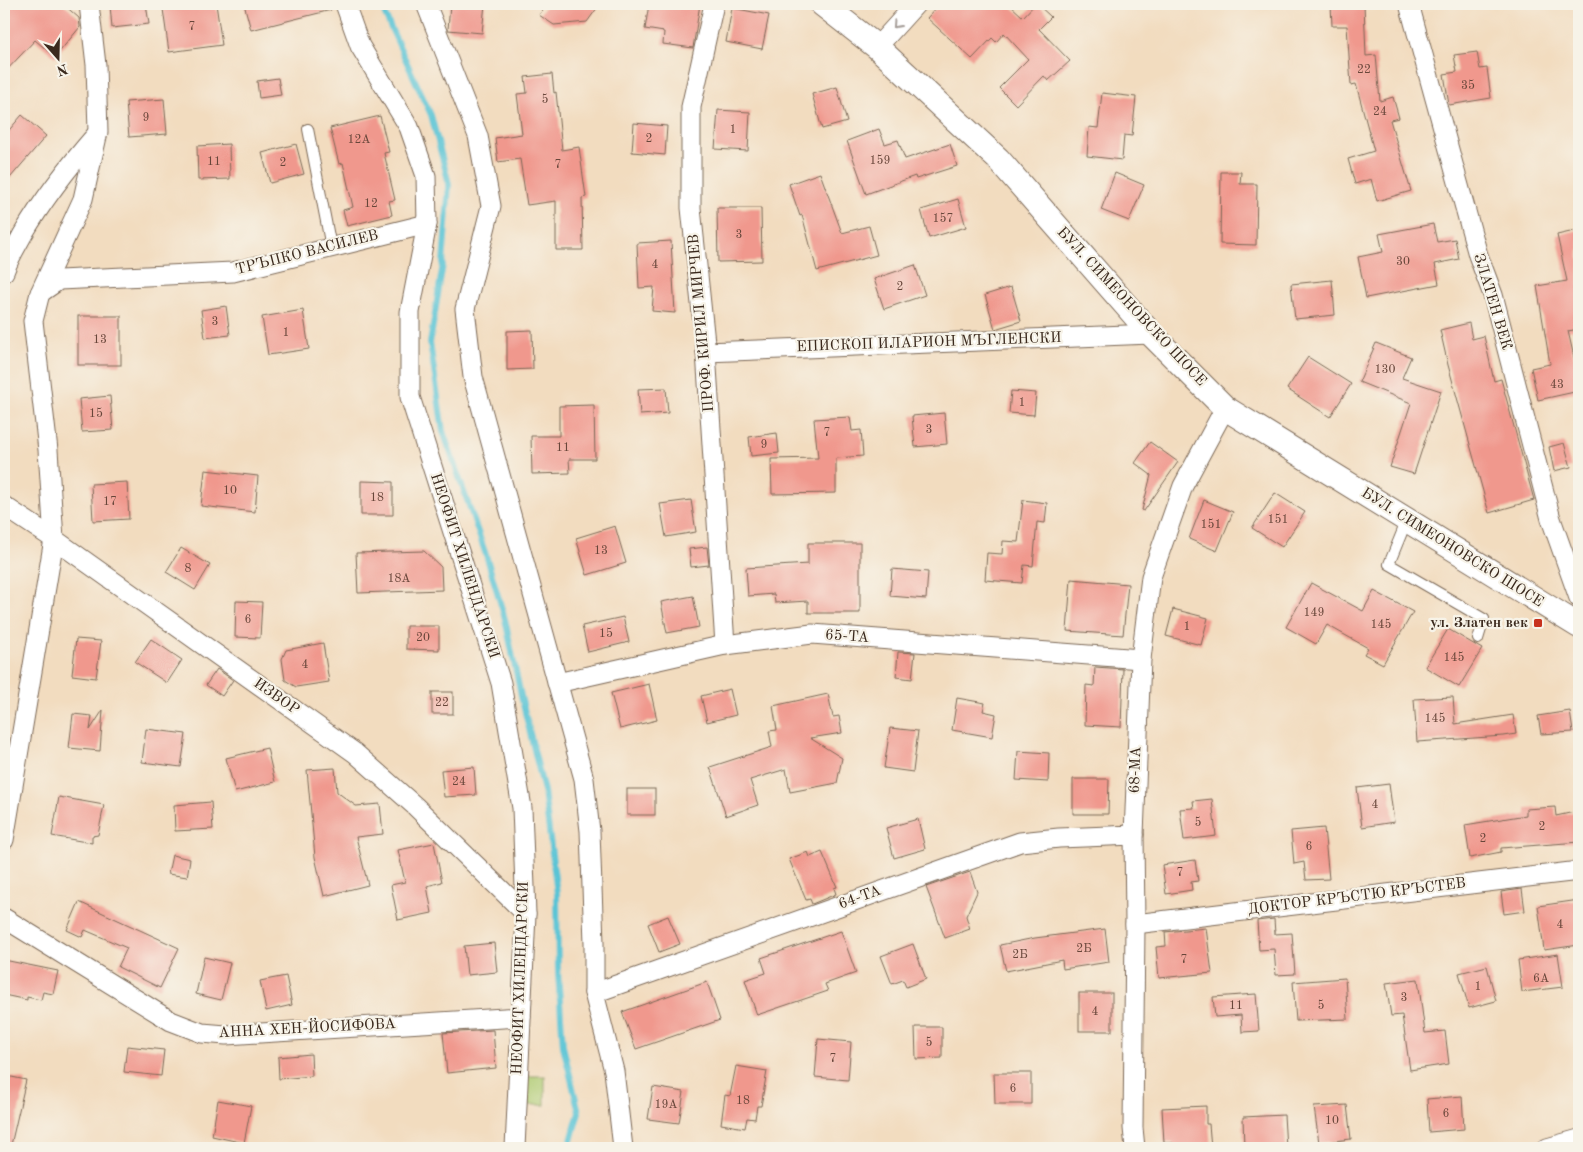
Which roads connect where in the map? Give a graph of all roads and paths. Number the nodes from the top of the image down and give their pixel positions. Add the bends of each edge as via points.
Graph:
1 (90, 4) edge
2 (346, 4) edge
3 (426, 4) edge
4 (714, 4) edge
5 (822, 4) edge
6 (916, 4) edge
7 (1409, 4) edge
8 (877, 47) junction
9 (308, 129) dead end
10 (98, 132) junction
11 (426, 224) junction
12 (331, 248) junction
13 (4, 272) edge
14 (40, 292) junction
15 (1151, 334) junction
16 (706, 352) junction
17 (1225, 408) junction
18 (4, 506) edge
19 (1407, 520) junction
20 (54, 539) junction
21 (1579, 598) edge
22 (1579, 626) edge
23 (1478, 639) dead end
24 (725, 645) junction
25 (1141, 659) junction
26 (557, 682) junction
27 (1134, 835) junction
28 (4, 840) edge
29 (1579, 870) edge
30 (526, 914) junction
31 (4, 918) edge
32 (1135, 924) junction
33 (594, 993) junction
34 (521, 1017) junction
35 (1579, 1139) edge
36 (515, 1148) edge
37 (624, 1148) edge
38 (1135, 1148) edge
39 (1547, 1148) edge

1 - 10 street
2 - 11 street, НЕОФИТ ХИЛЕНДАРСКИ via 360,46 409,127 426,176
3 - 26 street via 478,136 491,206 465,309 473,377
4 - 16 street, ПРОФ. КИРИЛ МИРЧЕВ via 691,107 692,208
5 - 8 street, БУЛ. СИМЕОНОВСКО ШОСЕ
6 -> 8 street
7 - 21 street, ЗЛАТЕН ВЕК via 1492,295 1551,519
8 - 15 street, БУЛ. СИМЕОНОВСКО ШОСЕ via 998,159
9 - 12 lane
10 - 13 street via 66,168 32,218
10 - 14 street via 83,200
11 - 12 street, ТРЪПКО ВАСИЛЕВ
11 - 30 street, НЕОФИТ ХИЛЕНДАРСКИ via 410,312 410,397 501,683 522,808
12 - 14 street, ТРЪПКО ВАСИЛЕВ via 233,272 59,280
14 - 20 street via 33,321 48,450
15 - 16 street, ЕПИСКОП ИЛАРИОН МЪГЛЕНСКИ
15 - 17 street, БУЛ. СИМЕОНОВСКО ШОСЕ
16 - 24 street, ПРОФ. КИРИЛ МИРЧЕВ
17 - 19 street, БУЛ. СИМЕОНОВСКО ШОСЕ
17 - 25 street, 68-МА via 1183,486 1151,577
18 - 20 street, ИЗВОР
19 - 22 street, БУЛ. СИМЕОНОВСКО ШОСЕ
19 - 23 lane via 1389,564 1484,619
20 - 28 street
20 - 30 street, ИЗВОР via 355,753 415,806
24 - 25 street, 65-ТА via 812,634
24 - 26 street, 65-ТА
25 - 27 street, 68-МА
26 - 33 street via 584,779 590,831
27 - 32 street, 68-МА
27 - 33 street, 64-ТА via 1020,842
29 - 32 street, ДОКТОР КРЪСТЮ КРЪСТЕВ
30 - 34 street, НЕОФИТ ХИЛЕНДАРСКИ
31 - 34 street, АННА ХЕН-ЙОСИФОВА via 171,1021 202,1033 226,1035
32 - 38 street, 68-МА
33 - 37 street via 614,1071
34 - 36 street, НЕОФИТ ХИЛЕНДАРСКИ
35 - 39 street

